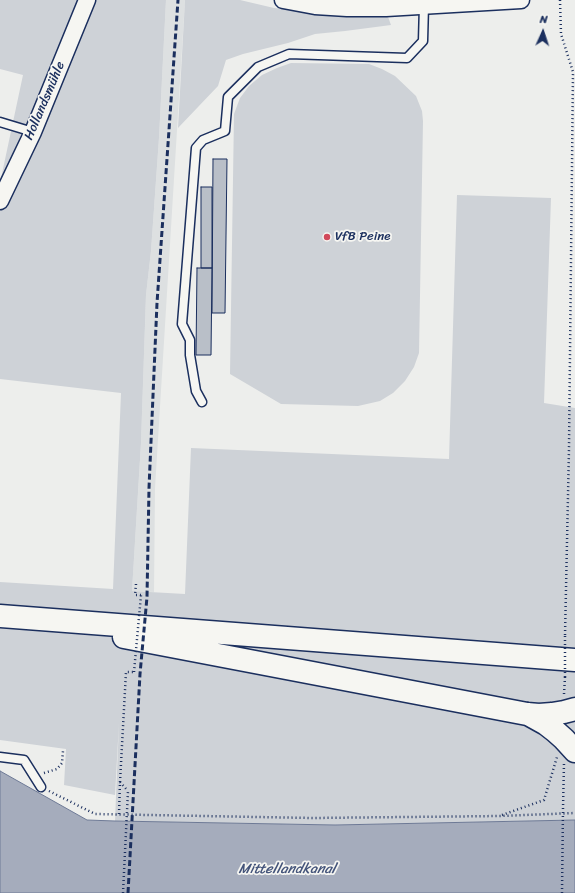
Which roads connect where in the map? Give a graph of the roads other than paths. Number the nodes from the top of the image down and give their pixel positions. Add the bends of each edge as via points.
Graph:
1 (87, 0) edge
2 (283, 0) edge
3 (520, 0) edge
4 (347, 4) edge
5 (424, 5) junction
6 (0, 122) edge
7 (33, 132) junction
8 (0, 201) edge
9 (202, 402) dead end
10 (9, 616) edge
11 (570, 668) edge
12 (575, 709) edge
13 (527, 714) junction
14 (566, 753) edge
15 (0, 757) edge
16 (41, 787) road end

1 - 7 street, Hollandsmühle
2 - 4 street via 315,6
3 - 5 street
4 - 5 street via 386,8
5 - 9 lane via 423,41 407,58 289,54 258,67 228,97 225,131 203,140 196,148 182,324 190,340 196,391
6 - 7 lane
7 - 8 street, Hollandsmühle
10 - 11 main road
10 - 13 main road
12 - 13 main road via 552,714
13 - 14 main road via 555,731
15 - 16 lane via 24,760

